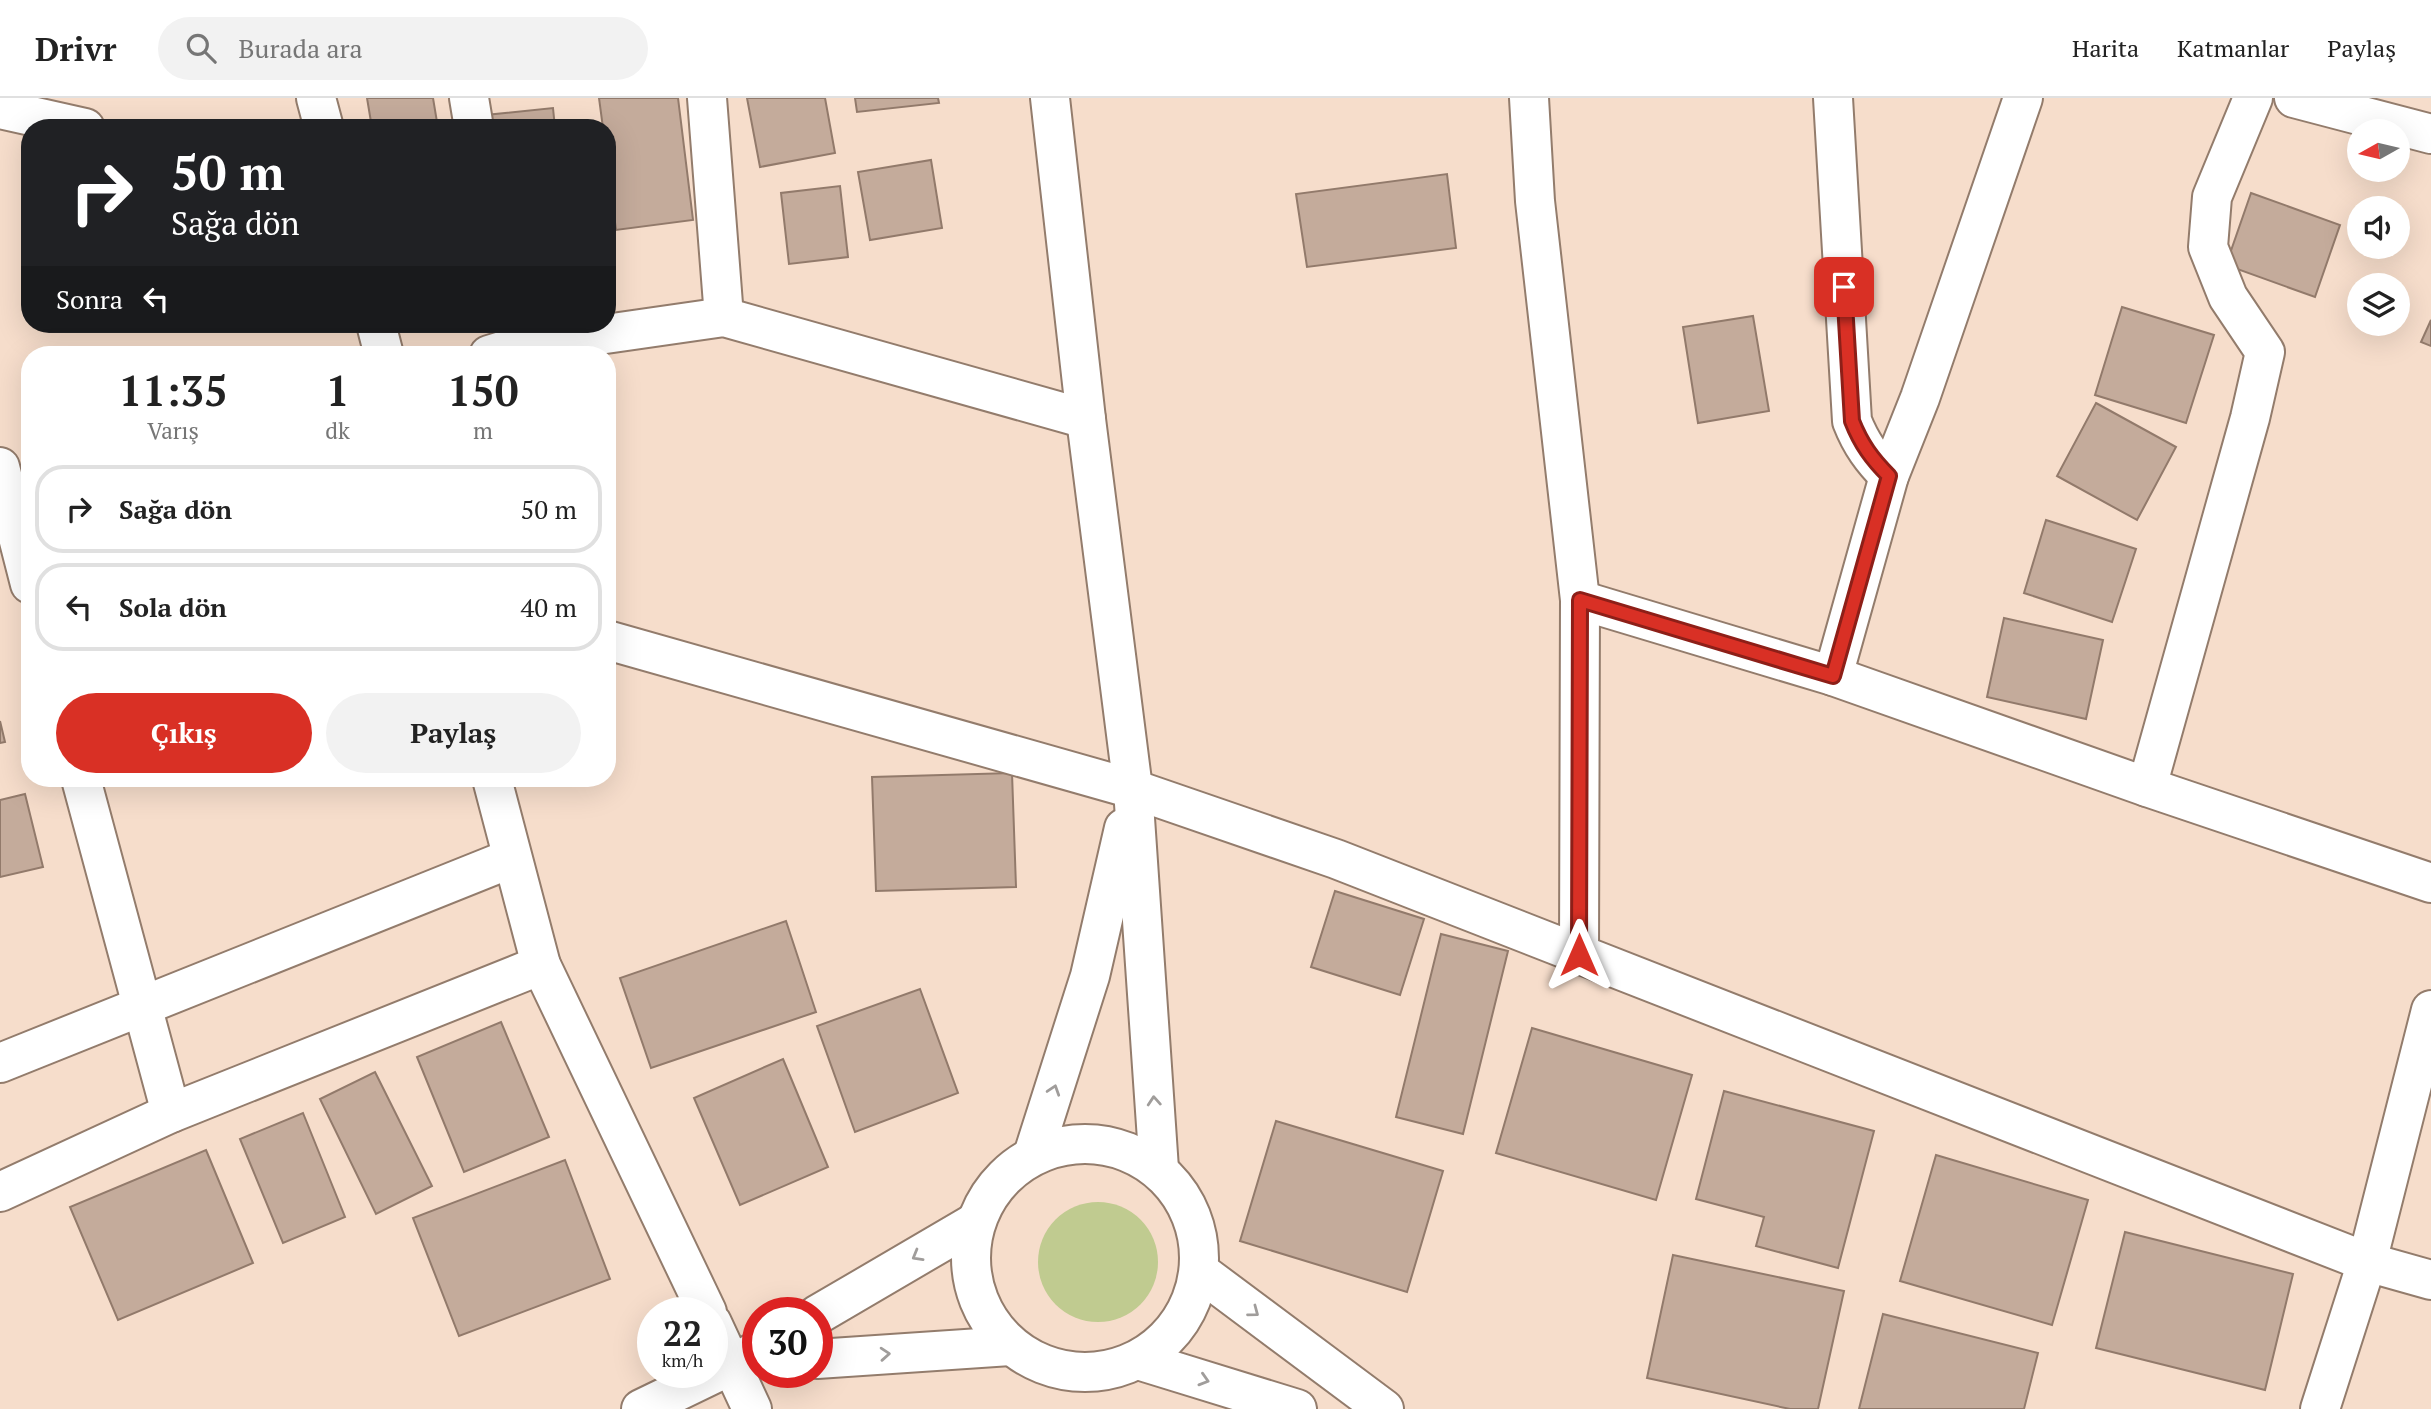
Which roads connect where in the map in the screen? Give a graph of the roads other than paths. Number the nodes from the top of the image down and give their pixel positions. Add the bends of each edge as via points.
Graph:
1 (316, 98) edge
2 (469, 98) edge
3 (707, 98) edge
4 (1050, 98) edge
5 (1529, 98) edge
6 (1833, 98) edge
7 (2023, 98) edge
8 (2253, 98) edge
9 (2294, 98) edge
10 (0, 108) edge
11 (47, 119) edge
12 (322, 119) edge
13 (472, 119) edge
14 (2425, 121) edge
15 (724, 317) junction
16 (616, 329) edge
17 (584, 333) edge
18 (505, 342) edge
19 (1086, 419) junction
20 (0, 467) edge
21 (1889, 476) junction
22 (8, 531) edge
23 (21, 562) edge
24 (1580, 600) junction
25 (616, 643) edge
26 (1833, 676) junction
27 (83, 787) edge
28 (494, 787) edge
29 (2147, 787) junction
30 (1133, 789) junction
31 (512, 858) junction
32 (2431, 883) edge
33 (1579, 955) junction
34 (541, 965) junction
35 (141, 1006) junction
36 (2431, 1010) edge
37 (0, 1063) edge
38 (171, 1113) junction
39 (1033, 1155) junction
40 (1159, 1169) junction
41 (0, 1192) edge
42 (976, 1222) junction
43 (2367, 1262) junction
44 (1199, 1271) junction
45 (2431, 1280) edge
46 (700, 1297) edge
47 (833, 1306) edge
48 (728, 1339) edge
49 (1010, 1346) junction
50 (742, 1352) edge
51 (833, 1358) edge
52 (1138, 1360) junction
53 (742, 1362) edge
54 (751, 1388) edge
55 (640, 1409) edge
56 (752, 1409) edge
57 (1297, 1409) edge
58 (1384, 1409) edge
59 (2320, 1409) edge

1 - 12 street
2 - 13 street
3 - 15 street
4 - 19 street
5 - 24 street via 1535,201
6 - 21 street via 1852,421 1866,450
7 - 21 street
8 - 29 street via 2212,197 2208,247 2228,297 2265,352
9 - 14 street
10 - 11 street
15 - 16 street
15 - 19 street
17 - 18 street
19 - 30 street
20 - 22 street
21 - 26 street
22 - 23 street
24 - 26 street
24 - 33 street
25 - 30 street
26 - 29 street
27 - 35 street
28 - 31 street
29 - 32 street
30 - 33 street via 1336,859
39 -> 30 street via 1090,976
40 -> 30 street
31 - 34 street
31 - 35 street
33 - 43 street
34 - 38 street
34 - 46 street
35 - 37 street
35 - 38 street
36 - 43 street
38 - 41 street
39 - 40 street via 1075,1143 1097,1145 1119,1148
39 - 42 street via 998,1183
40 - 44 street via 1192,1214
42 -> 47 street
42 - 49 street via 970,1266 982,1310
43 - 45 street
43 - 59 street
44 - 52 street via 1189,1307 1168,1338
44 -> 58 street
48 - 50 street
51 -> 49 street
49 - 52 street via 1050,1368 1095,1373
52 -> 57 street
53 - 55 street
54 - 56 street

